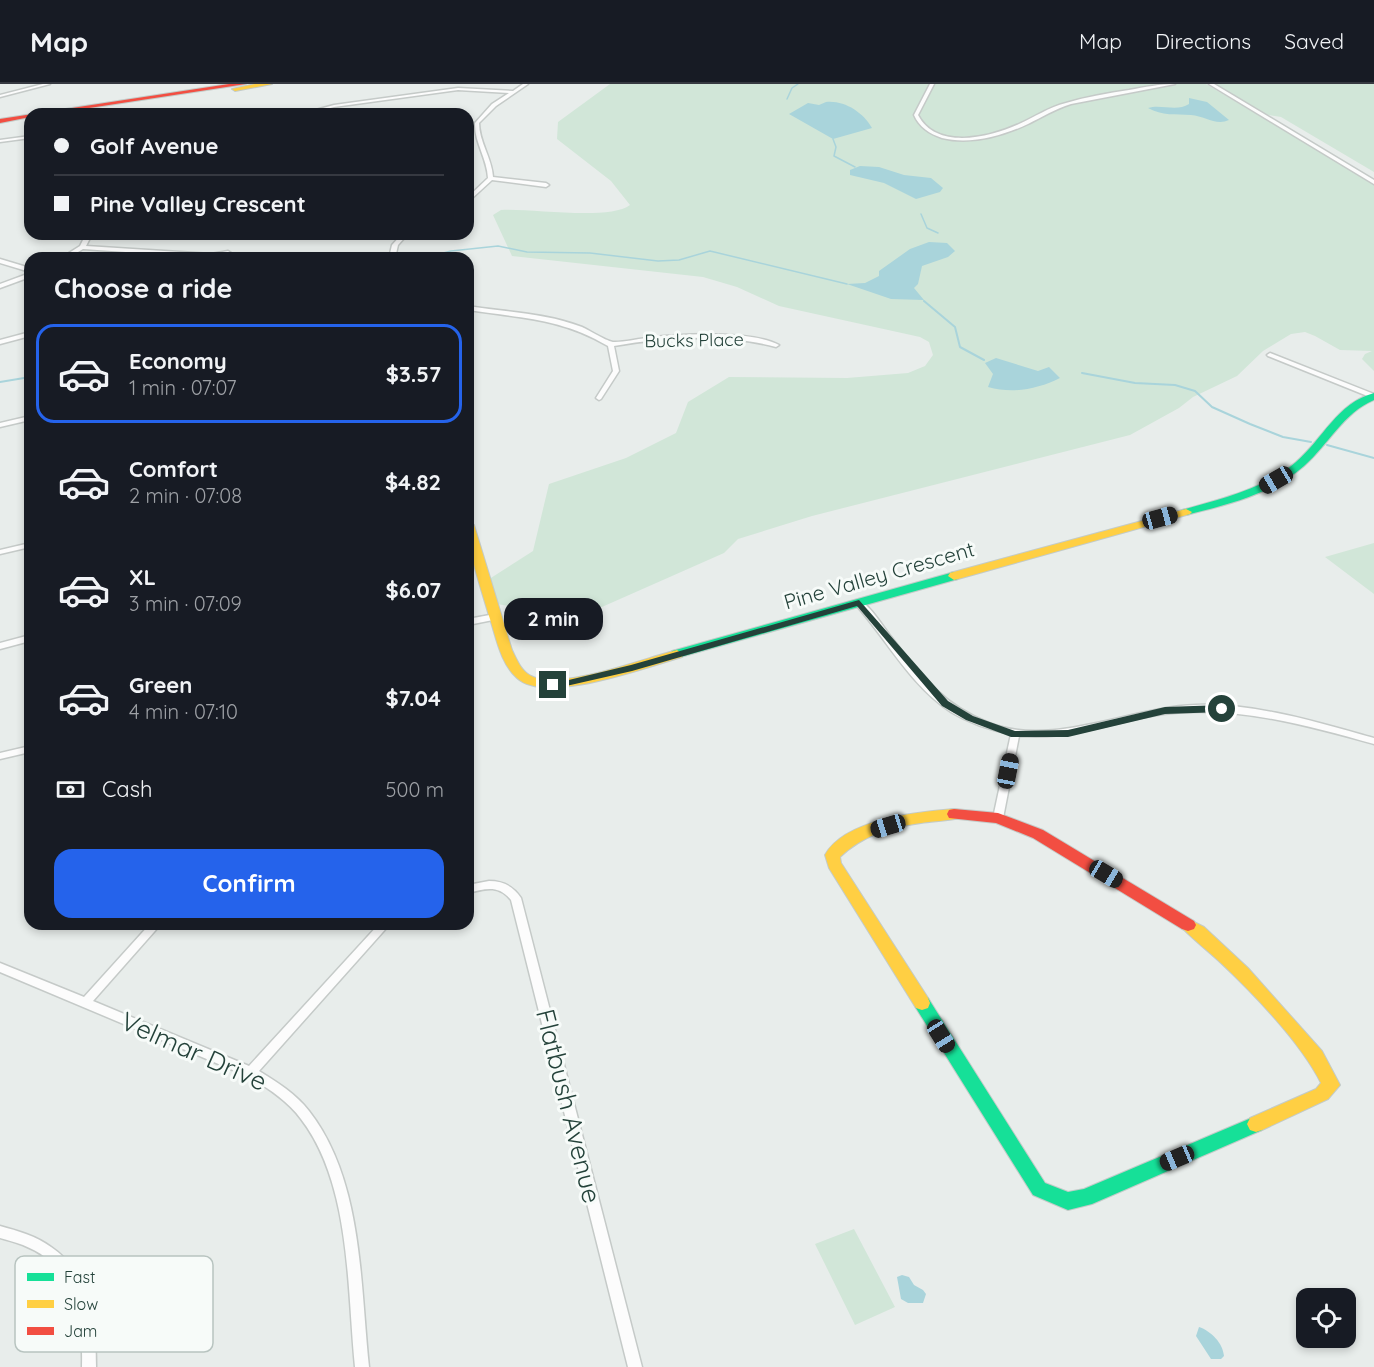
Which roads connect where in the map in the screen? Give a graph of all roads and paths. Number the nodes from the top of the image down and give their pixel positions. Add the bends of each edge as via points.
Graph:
1 (48, 84) edge
2 (256, 84) edge
3 (525, 84) edge
4 (932, 84) edge
5 (1173, 84) edge
6 (1211, 84) edge
7 (513, 92) junction
8 (0, 96) edge
9 (77, 108) edge
10 (326, 108) edge
11 (23, 116) edge
12 (0, 119) edge
13 (24, 138) edge
14 (0, 141) edge
15 (491, 178) junction
16 (1374, 182) edge
17 (546, 186) dead end
18 (474, 194) edge
19 (86, 240) edge
20 (82, 247) junction
21 (74, 252) edge
22 (138, 252) edge
23 (0, 261) edge
24 (24, 268) edge
25 (24, 277) edge
26 (0, 286) edge
27 (474, 309) edge
28 (24, 336) edge
29 (0, 342) edge
30 (610, 345) junction
31 (776, 345) dead end
32 (1270, 355) dead end
33 (1373, 396) edge
34 (599, 398) dead end
35 (24, 419) edge
36 (0, 425) edge
37 (474, 545) edge
38 (24, 546) edge
39 (0, 552) edge
40 (859, 603) junction
41 (495, 617) junction
42 (474, 621) edge
43 (24, 640) edge
44 (0, 646) edge
45 (1015, 735) junction
46 (1374, 741) edge
47 (24, 750) edge
48 (0, 756) edge
49 (998, 818) junction
50 (474, 888) edge
51 (151, 930) edge
52 (379, 930) edge
53 (0, 967) edge
54 (86, 1002) junction
55 (251, 1072) junction
56 (0, 1232) edge
57 (54, 1256) edge
58 (362, 1367) edge
59 (635, 1367) edge

1 - 8 street
2 - 9 street
3 - 7 street
4 - 5 street via 916,115 938,136 950,139 1010,130 1076,101
6 - 16 street
7 - 10 street via 458,89
7 - 15 street via 484,113 477,123 478,139 492,165
11 - 12 street
13 - 14 street
15 - 17 street
15 - 18 street
19 - 20 street
20 - 21 street
20 - 22 street
23 - 24 street
25 - 26 street
27 - 30 street via 571,323
28 - 29 street
30 - 31 street, Bucks Place via 637,340 741,337
30 - 34 street via 615,371
32 - 33 street
33 - 40 street, Pine Valley Crescent via 1339,415 1305,459 1264,487
35 - 36 street
37 - 41 street, Pine Valley Crescent
38 - 39 street
40 - 41 street, Pine Valley Crescent via 632,668 553,685 531,681 515,671
40 - 45 street via 945,704
41 - 42 street
43 - 44 street
45 - 46 street via 1068,733 1165,711 1222,709 1299,721
45 - 49 street
47 - 48 street
49 - 49 street via 954,814 922,817 856,836 837,846 832,855 888,952 1039,1189 1068,1202 1085,1198 1298,1106 1331,1085 1316,1056 1198,931 1038,834
50 - 59 street, Flatbush Avenue via 492,884 509,888 516,898
51 - 54 street
52 - 55 street
53 - 54 street, Velmar Drive
54 - 55 street, Velmar Drive
55 - 58 street, Velmar Drive via 278,1089 306,1115 331,1158 344,1207
56 - 57 street via 37,1243

